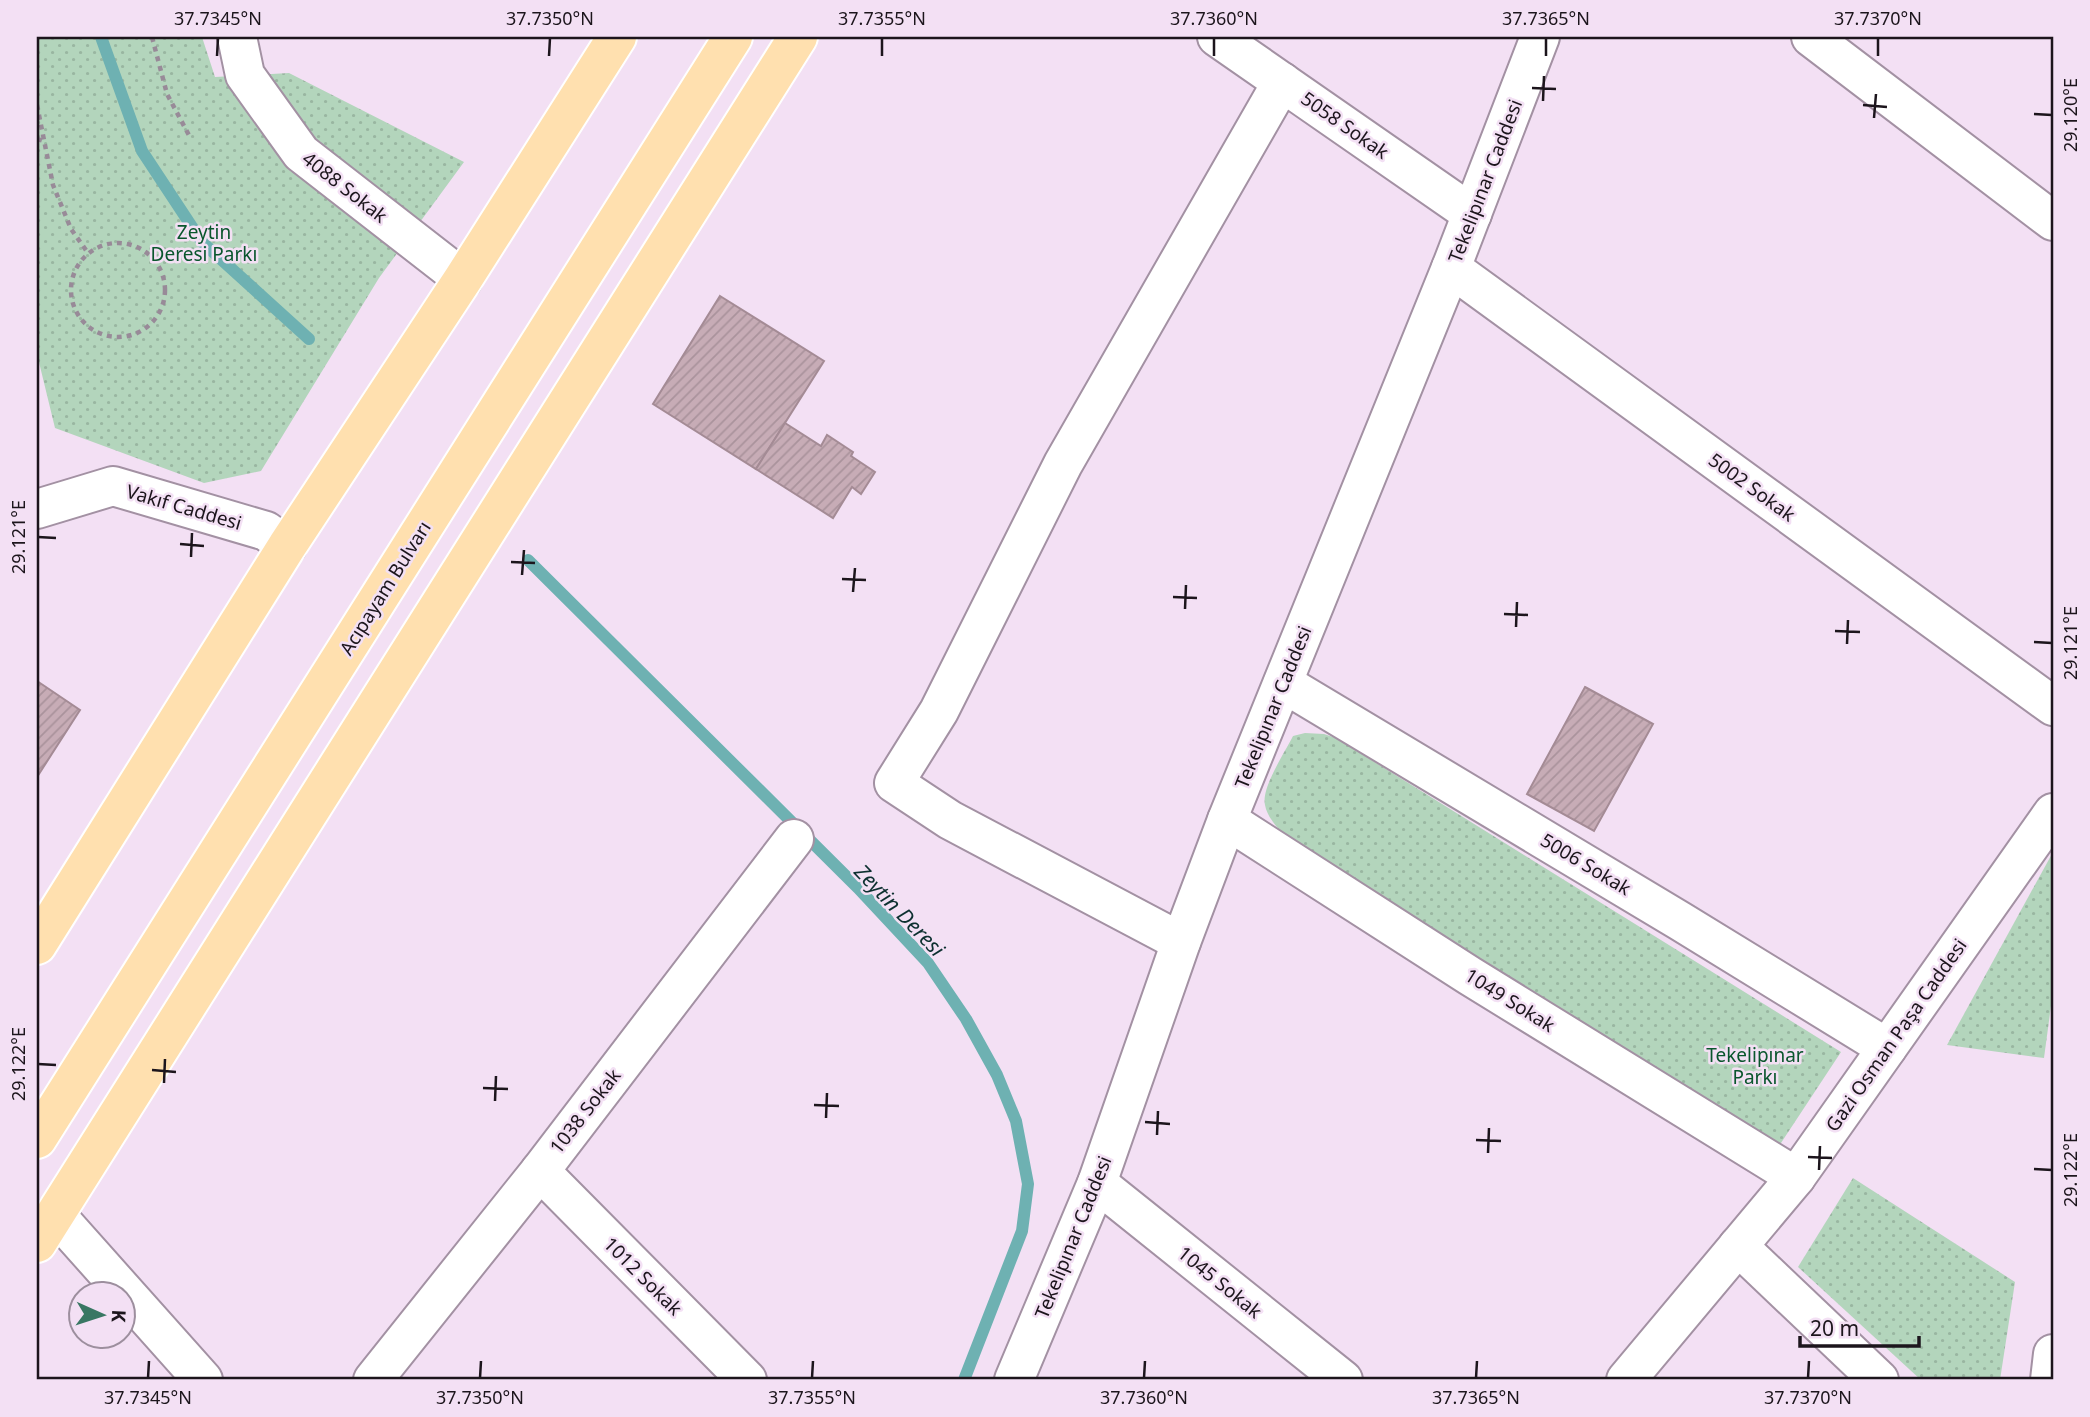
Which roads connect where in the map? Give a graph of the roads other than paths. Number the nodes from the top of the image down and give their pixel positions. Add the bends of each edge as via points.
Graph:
1 (236, 37) edge
2 (617, 37) edge
3 (733, 37) edge
4 (798, 37) edge
5 (1217, 37) edge
6 (1540, 37) edge
7 (1811, 37) edge
8 (1282, 82) junction
9 (1472, 214) junction
10 (2053, 221) edge
11 (1451, 268) junction
12 (463, 279) junction
13 (37, 509) edge
14 (287, 546) junction
15 (1283, 684) junction
16 (2053, 706) edge
17 (2053, 813) edge
18 (1227, 820) junction
19 (794, 839) dead end
20 (1181, 942) junction
21 (37, 945) edge
22 (1887, 1048) junction
23 (37, 1139) edge
24 (540, 1171) junction
25 (1796, 1177) junction
26 (1097, 1183) junction
27 (46, 1228) edge
28 (1738, 1246) junction
29 (2053, 1354) edge
30 (203, 1380) edge
31 (373, 1380) edge
32 (747, 1380) edge
33 (1014, 1380) edge
34 (1343, 1380) edge
35 (1626, 1380) edge
36 (1879, 1380) edge
37 (2050, 1380) edge

1 - 12 street, 4088 Sokak via 245,75 301,153
2 - 12 main road
3 - 23 main road, Acıpayam Bulvarı
4 - 27 main road
5 - 8 street, 5058 Sokak
6 - 9 street, Tekelipınar Caddesi
7 - 10 street
8 - 9 street, 5058 Sokak
8 - 20 street via 1063,464 939,711 894,783 950,820
9 - 11 street, Tekelipınar Caddesi
11 - 15 street, Tekelipınar Caddesi
11 - 16 street, 5002 Sokak
12 - 14 main road
13 - 14 street, Vakıf Caddesi via 113,486 266,531
14 - 21 main road
15 - 18 street, Tekelipınar Caddesi
15 - 22 street, 5006 Sokak
17 - 22 street, Gazi Osman Paşa Caddesi
18 - 20 street, Tekelipınar Caddesi
18 - 25 street, 1049 Sokak
19 - 24 street, 1038 Sokak
20 - 26 street, Tekelipınar Caddesi
22 - 25 street, Gazi Osman Paşa Caddesi
24 - 31 street, 1038 Sokak
24 - 32 street, 1012 Sokak
25 - 28 street, Gazi Osman Paşa Caddesi
26 - 33 street, Tekelipınar Caddesi
26 - 34 street, 1045 Sokak
27 - 30 street
28 - 35 street, Gazi Osman Paşa Caddesi
28 - 36 street
29 - 37 street

